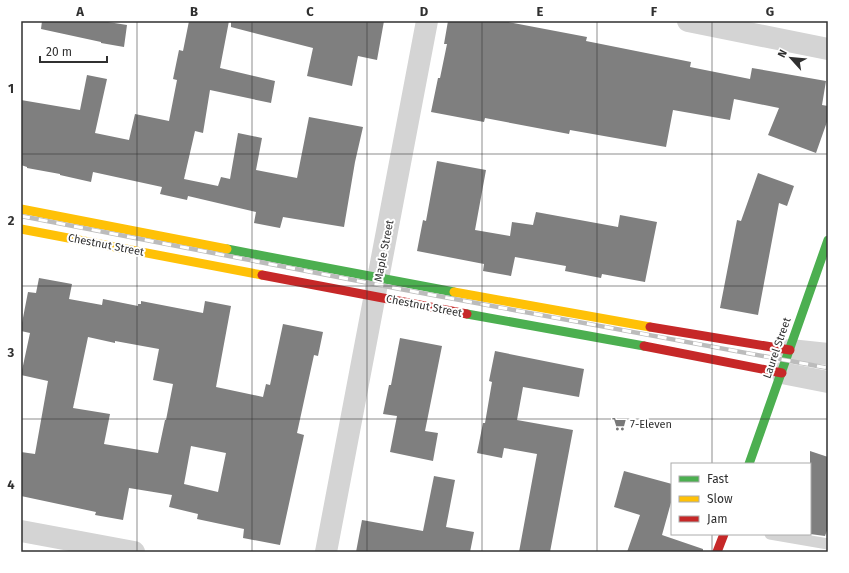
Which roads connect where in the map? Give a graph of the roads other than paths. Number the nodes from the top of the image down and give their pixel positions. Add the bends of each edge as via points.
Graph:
1 (427, 21) edge
2 (688, 21) edge
3 (828, 49) edge
4 (21, 209) edge
5 (21, 229) edge
6 (828, 240) edge
7 (377, 287) junction
8 (790, 350) junction
9 (828, 354) edge
10 (782, 373) junction
11 (828, 382) edge
12 (749, 463) edge
13 (21, 531) edge
14 (724, 535) edge
15 (776, 535) edge
16 (828, 544) edge
17 (134, 552) edge
18 (326, 552) edge
19 (717, 552) edge

1 - 7 street, Maple Street
2 - 3 street
4 - 7 main road, Chestnut Street
5 - 7 main road, Chestnut Street
6 - 8 main road, Laurel Street
7 - 8 main road, Chestnut Street
7 - 10 main road, Chestnut Street
7 - 18 street, Maple Street
8 - 9 street, Chestnut Street
8 - 10 main road, Laurel Street
10 - 11 street, Chestnut Street
10 - 12 main road, Laurel Street
13 - 17 street
14 - 19 main road
15 - 16 lane

